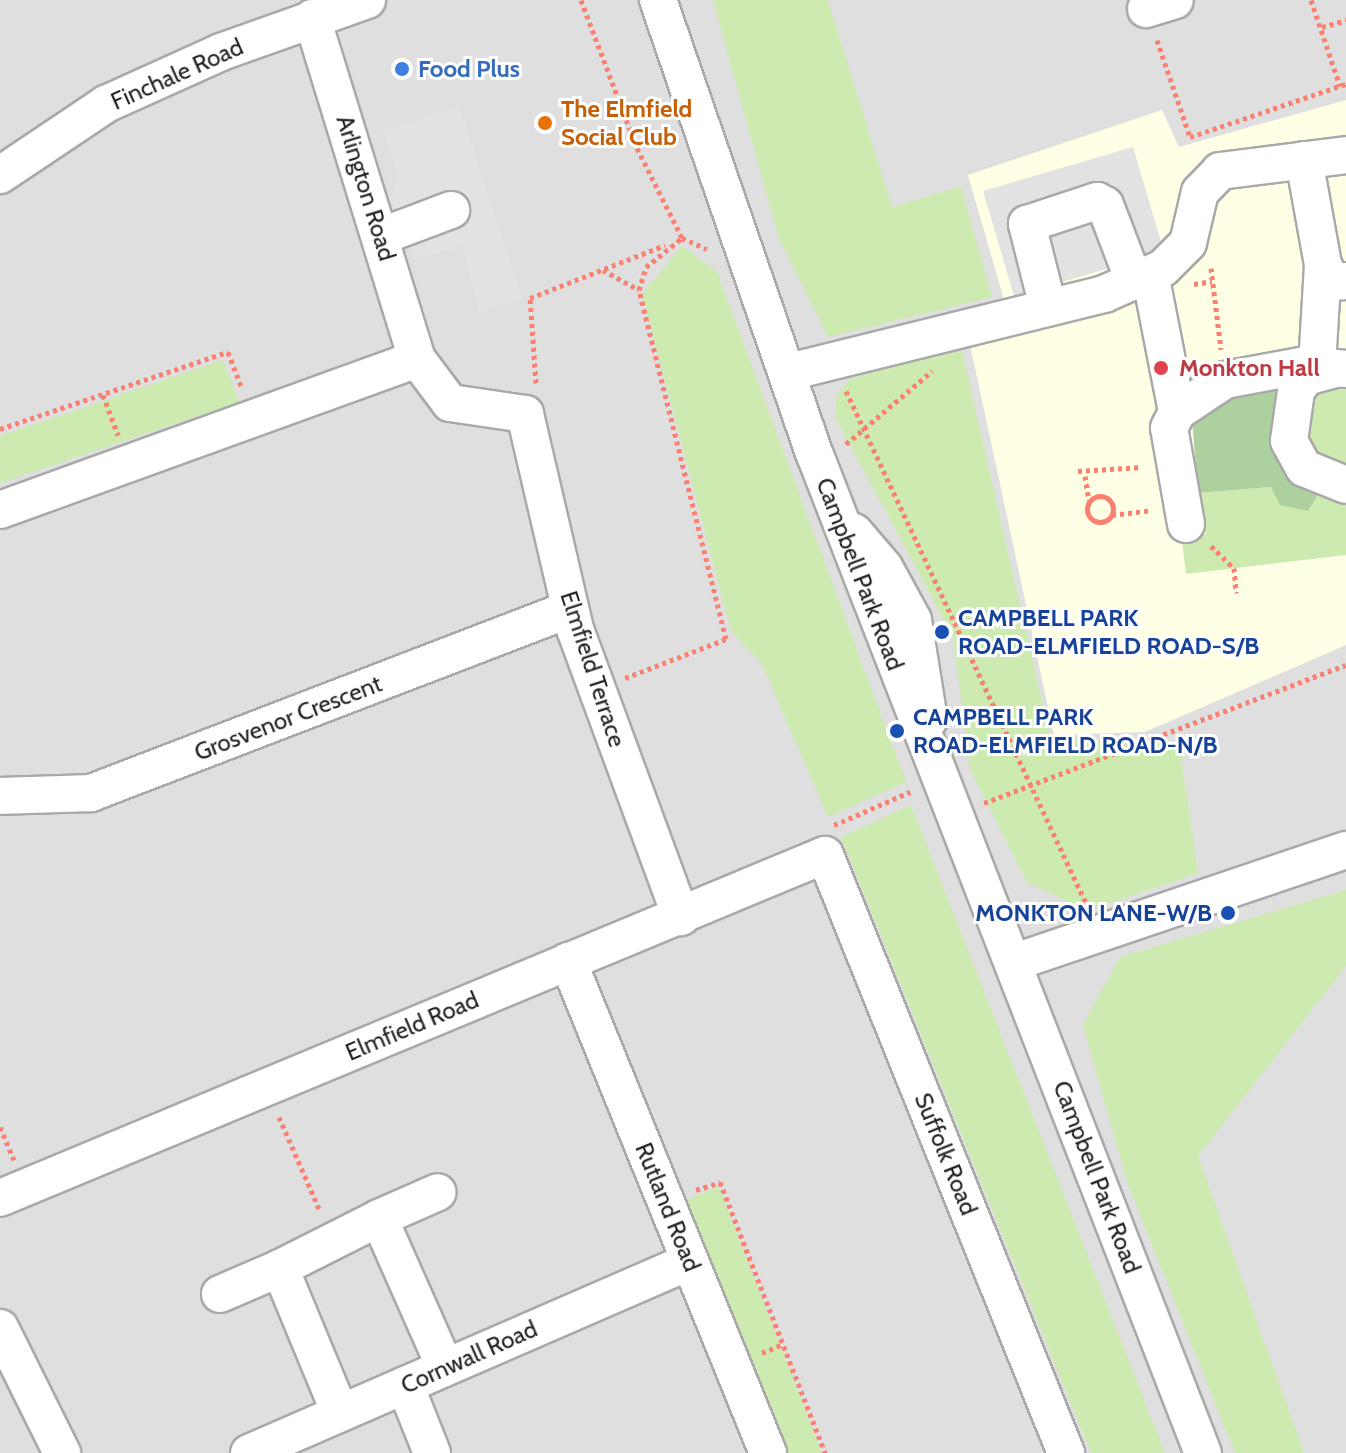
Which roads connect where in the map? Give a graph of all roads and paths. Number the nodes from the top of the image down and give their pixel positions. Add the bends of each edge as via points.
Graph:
1 (581, 0) edge
2 (658, 0) edge
3 (1311, 0) edge
4 (1160, 5) edge
5 (341, 6) edge
6 (1346, 20) edge
7 (1322, 27) junction
8 (1343, 85) edge
9 (1346, 155) edge
10 (1304, 160) junction
11 (0, 175) edge
12 (451, 210) dead end
13 (382, 236) junction
14 (682, 238) junction
15 (669, 243) junction
16 (1209, 254) dead end
17 (750, 263) junction
18 (602, 270) junction
19 (1335, 273) edge
20 (1142, 277) junction
21 (639, 290) junction
22 (1048, 307) junction
23 (417, 359) junction
24 (832, 361) junction
25 (940, 364) dead end
26 (1333, 368) edge
27 (789, 372) junction
28 (1225, 380) junction
29 (1177, 412) junction
30 (525, 414) junction
31 (255, 418) junction
32 (0, 429) edge
33 (866, 434) junction
34 (815, 455) junction
35 (1078, 471) dead end
36 (1085, 476) junction
37 (1167, 476) junction
38 (1346, 485) edge
39 (1089, 501) junction
40 (0, 510) edge
41 (1186, 524) joint
42 (1236, 593) dead end
43 (570, 609) junction
44 (1346, 665) edge
45 (597, 689) junction
46 (1036, 787) junction
47 (908, 789) dead end
48 (0, 796) edge
49 (1346, 850) edge
50 (825, 855) junction
51 (681, 917) junction
52 (1099, 933) junction
53 (568, 961) junction
54 (1015, 962) junction
55 (266, 1087) junction
56 (438, 1192) dead end
57 (0, 1198) edge
58 (664, 1199) junction
59 (379, 1218) junction
60 (333, 1241) junction
61 (690, 1261) junction
62 (280, 1268) junction
63 (220, 1294) dead end
64 (0, 1328) edge
65 (445, 1367) junction
66 (405, 1385) junction
67 (340, 1413) junction
68 (62, 1453) edge
69 (249, 1453) edge
70 (432, 1453) edge
71 (768, 1453) edge
72 (825, 1453) edge
73 (1066, 1453) edge
74 (1203, 1453) edge

1 - 14 path via 637,148
2 - 17 street, Campbell Park Road
3 - 7 path
4 - 8 path via 1190,137
5 - 11 street, Finchale Road via 106,104
5 - 13 street, Arlington Road
6 - 7 path
7 - 8 path
9 - 10 street
10 - 19 street
10 - 20 street via 1220,171 1200,192 1188,243
12 - 13 street
13 - 23 street, Arlington Road
14 - 15 path
14 - 17 path via 730,267
15 - 18 path
15 - 21 path via 646,267
16 - 28 path
17 - 27 street, Campbell Park Road
18 - 21 path
18 - 30 path via 530,298 537,398
19 - 26 street
20 - 22 street
20 - 22 street via 1105,205 1097,201 1027,224
20 - 29 street
21 - 45 path via 726,639
22 - 24 street
23 - 30 street via 450,403
23 - 31 street
24 - 27 street
24 - 33 path
25 - 33 path
26 - 28 street
26 - 38 street via 1306,377 1296,391 1289,441 1304,468
27 - 34 street, Campbell Park Road
28 - 29 street
29 - 37 street via 1169,428
30 - 43 street, Elmfield Terrace
31 - 32 path via 228,352
31 - 40 street
33 - 34 path
33 - 46 path
34 - 54 street, Campbell Park Road via 932,763
35 - 36 path
36 - 37 path
36 - 39 path
37 - 41 street
39 - 39 path via 1109,498 1109,519 1090,517
41 - 42 path via 1234,568
43 - 45 street, Elmfield Terrace
43 - 48 street, Grosvenor Crescent via 91,793
44 - 46 path
45 - 51 street, Elmfield Terrace
46 - 52 path
47 - 50 path via 833,826
49 - 52 street
50 - 51 street, Elmfield Road
50 - 73 street, Suffolk Road
51 - 53 street, Elmfield Road
52 - 54 street
53 - 55 street, Elmfield Road
53 - 58 street, Rutland Road
54 - 74 street, Campbell Park Road
55 - 57 street, Elmfield Road
55 - 60 path
56 - 59 street
58 - 61 street, Rutland Road
58 - 72 path via 720,1182
59 - 60 street
59 - 65 street
60 - 62 street
61 - 65 street, Cornwall Road
61 - 71 street, Rutland Road
62 - 63 street
62 - 67 street
64 - 68 street
65 - 66 street, Cornwall Road
66 - 67 street, Cornwall Road
66 - 70 street
67 - 69 street, Cornwall Road

